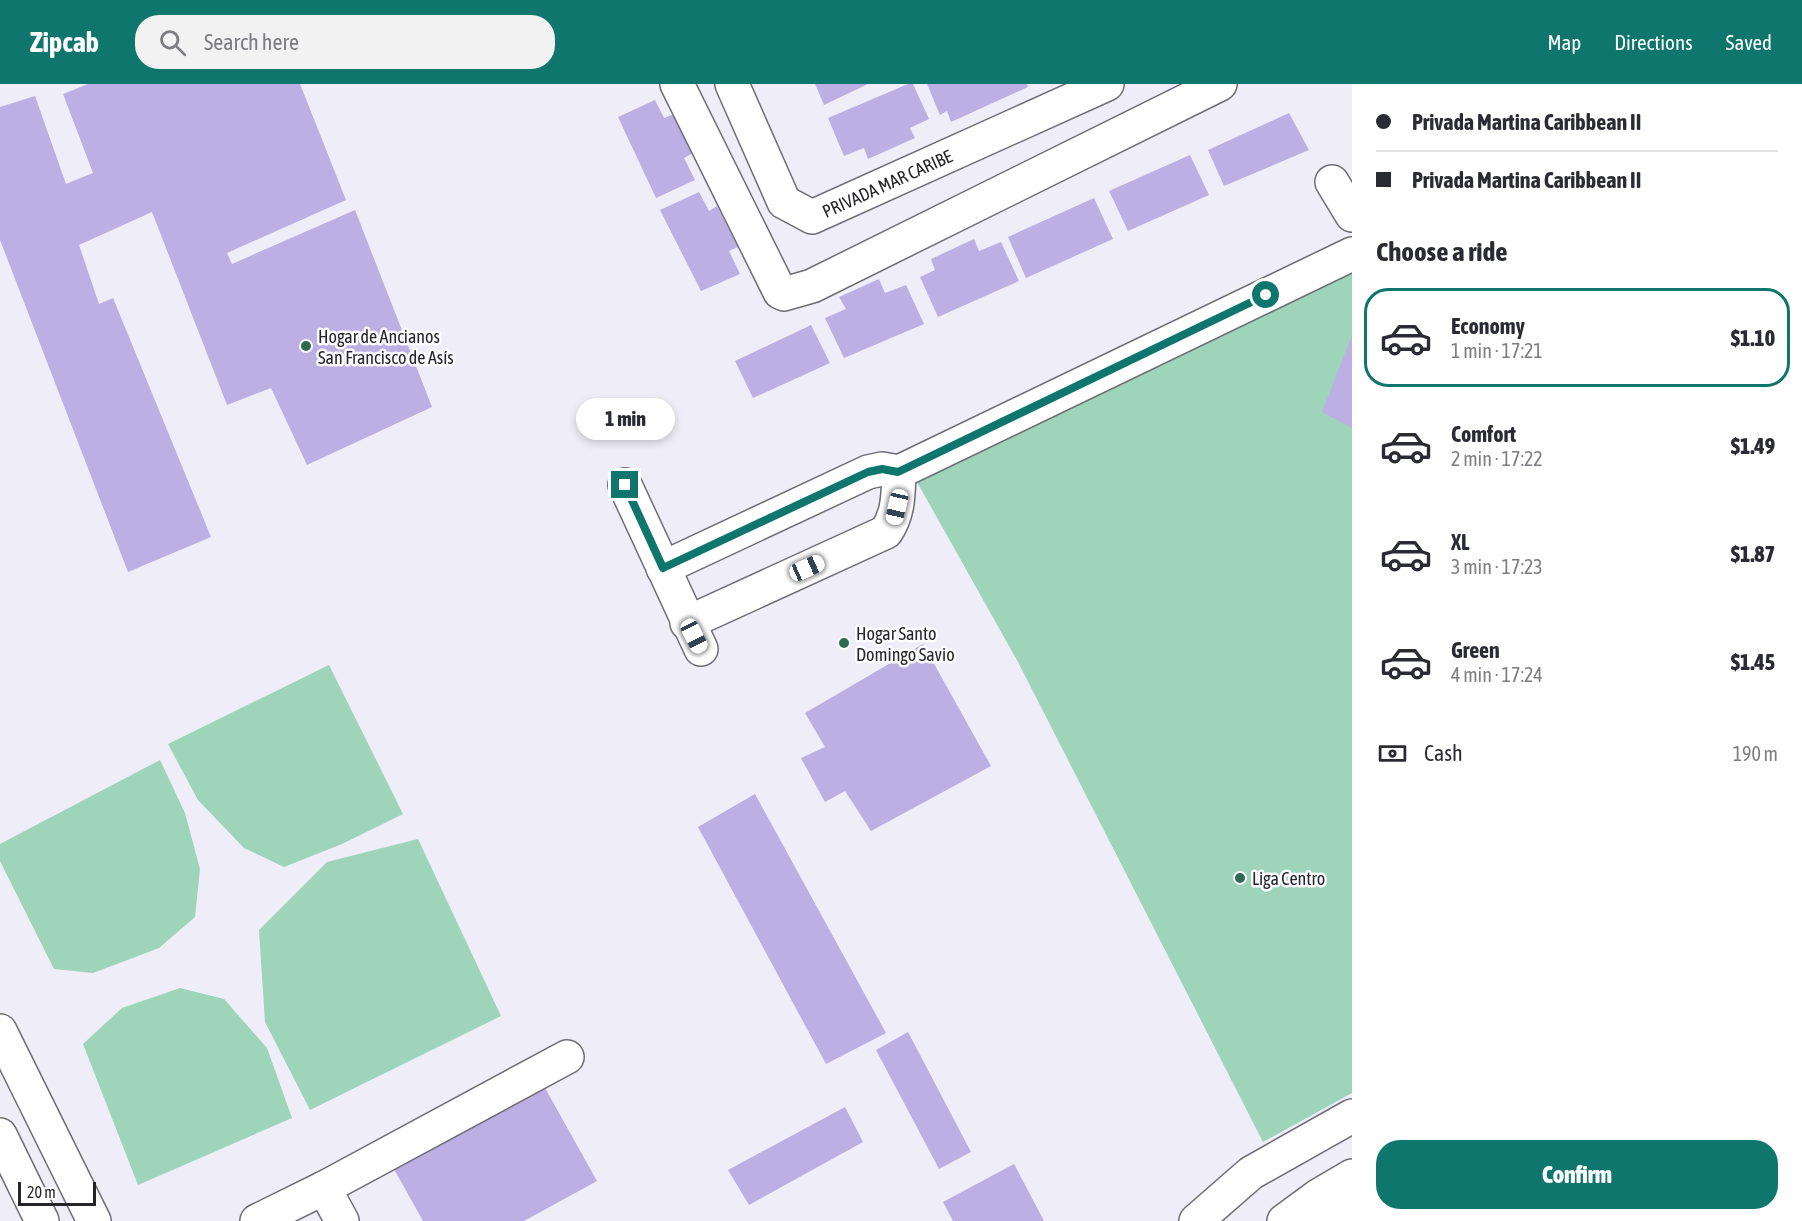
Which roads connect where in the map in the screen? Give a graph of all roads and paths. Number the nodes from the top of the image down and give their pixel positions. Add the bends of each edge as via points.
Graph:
1 (676, 84) edge
2 (732, 84) edge
3 (1107, 84) edge
4 (1220, 84) edge
5 (1070, 92) edge
6 (1332, 182) dead end
7 (1352, 215) edge
8 (1352, 254) edge
9 (898, 472) junction
10 (625, 485) dead end
11 (663, 568) junction
12 (0, 1031) edge
13 (567, 1057) dead end
14 (1352, 1116) edge
15 (0, 1135) edge
16 (1352, 1139) edge
17 (1352, 1176) edge
18 (324, 1188) junction
19 (1352, 1205) edge
20 (42, 1221) edge
21 (94, 1221) edge
22 (257, 1221) edge
23 (342, 1221) edge
24 (1196, 1221) edge
25 (1222, 1221) edge
26 (1284, 1221) edge
27 (1328, 1221) edge

1 - 4 main road via 784,294 812,286
2 - 5 main road, PRIVADA MAR CARIBE via 784,201 812,217
3 - 5 main road, PRIVADA MAR CARIBE
6 - 7 main road
8 - 9 main road
9 - 11 main road via 868,472
9 - 11 main road via 897,507 886,532 694,636
10 - 11 main road
12 - 21 main road
13 - 18 main road
14 - 24 main road via 1251,1173
15 - 20 main road
16 - 25 main road
17 - 26 main road
18 - 22 main road
18 - 23 main road
19 - 27 main road

